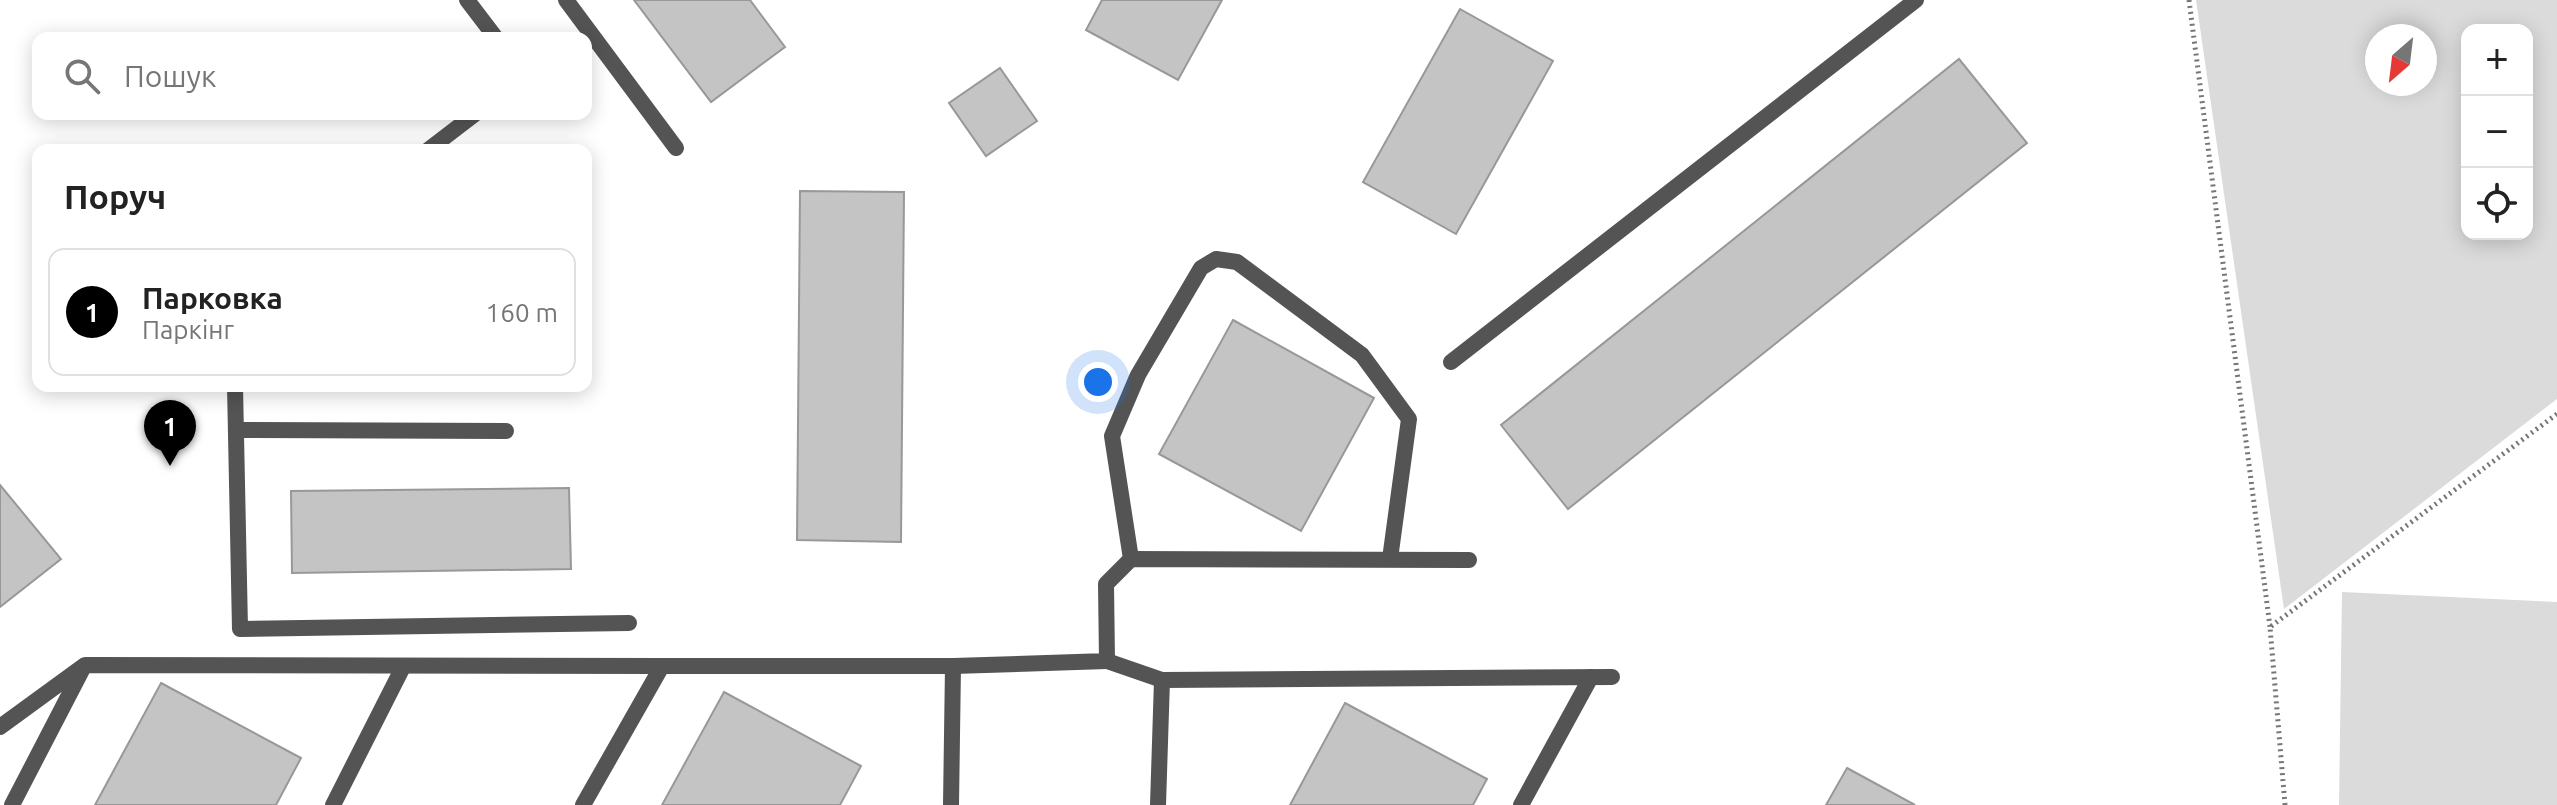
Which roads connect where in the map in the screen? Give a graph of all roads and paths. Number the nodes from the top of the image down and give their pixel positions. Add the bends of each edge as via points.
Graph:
1 (467, 0) edge
2 (566, 0) edge
3 (1916, 0) edge
4 (2189, 0) edge
5 (491, 32) edge
6 (590, 32) edge
7 (592, 35) edge
8 (467, 120) edge
9 (436, 144) edge
10 (676, 148) dead end
11 (1451, 362) dead end
12 (235, 392) edge
13 (2557, 414) edge
14 (236, 430) junction
15 (506, 431) dead end
16 (1131, 559) junction
17 (1390, 559) junction
18 (1469, 560) dead end
19 (629, 623) dead end
20 (2270, 627) junction
21 (1107, 661) junction
22 (85, 665) junction
23 (662, 666) junction
24 (953, 666) junction
25 (403, 667) junction
26 (1591, 677) junction
27 (1612, 677) dead end
28 (1162, 680) junction
29 (0, 727) edge
30 (12, 805) edge
31 (333, 805) edge
32 (583, 805) edge
33 (951, 805) edge
34 (1158, 805) edge
35 (1521, 805) edge
36 (2285, 805) edge

1 - 5 lane
2 - 6 lane
3 - 11 lane
4 - 20 path
7 - 10 lane
8 - 9 lane
12 - 14 lane
13 - 20 path
14 - 15 lane
14 - 19 lane via 240,629
16 - 17 lane
16 - 17 lane via 1112,436 1138,375 1201,268 1216,259 1237,262 1362,355 1409,419
16 - 21 lane via 1106,584
17 - 18 lane
20 - 36 path
21 - 24 lane
21 - 28 lane
22 - 25 lane
22 - 29 lane
22 - 30 lane
23 - 24 lane
23 - 25 lane
23 - 32 lane
24 - 33 lane
25 - 31 lane
26 - 27 lane
26 - 28 lane
26 - 35 lane
28 - 34 lane

